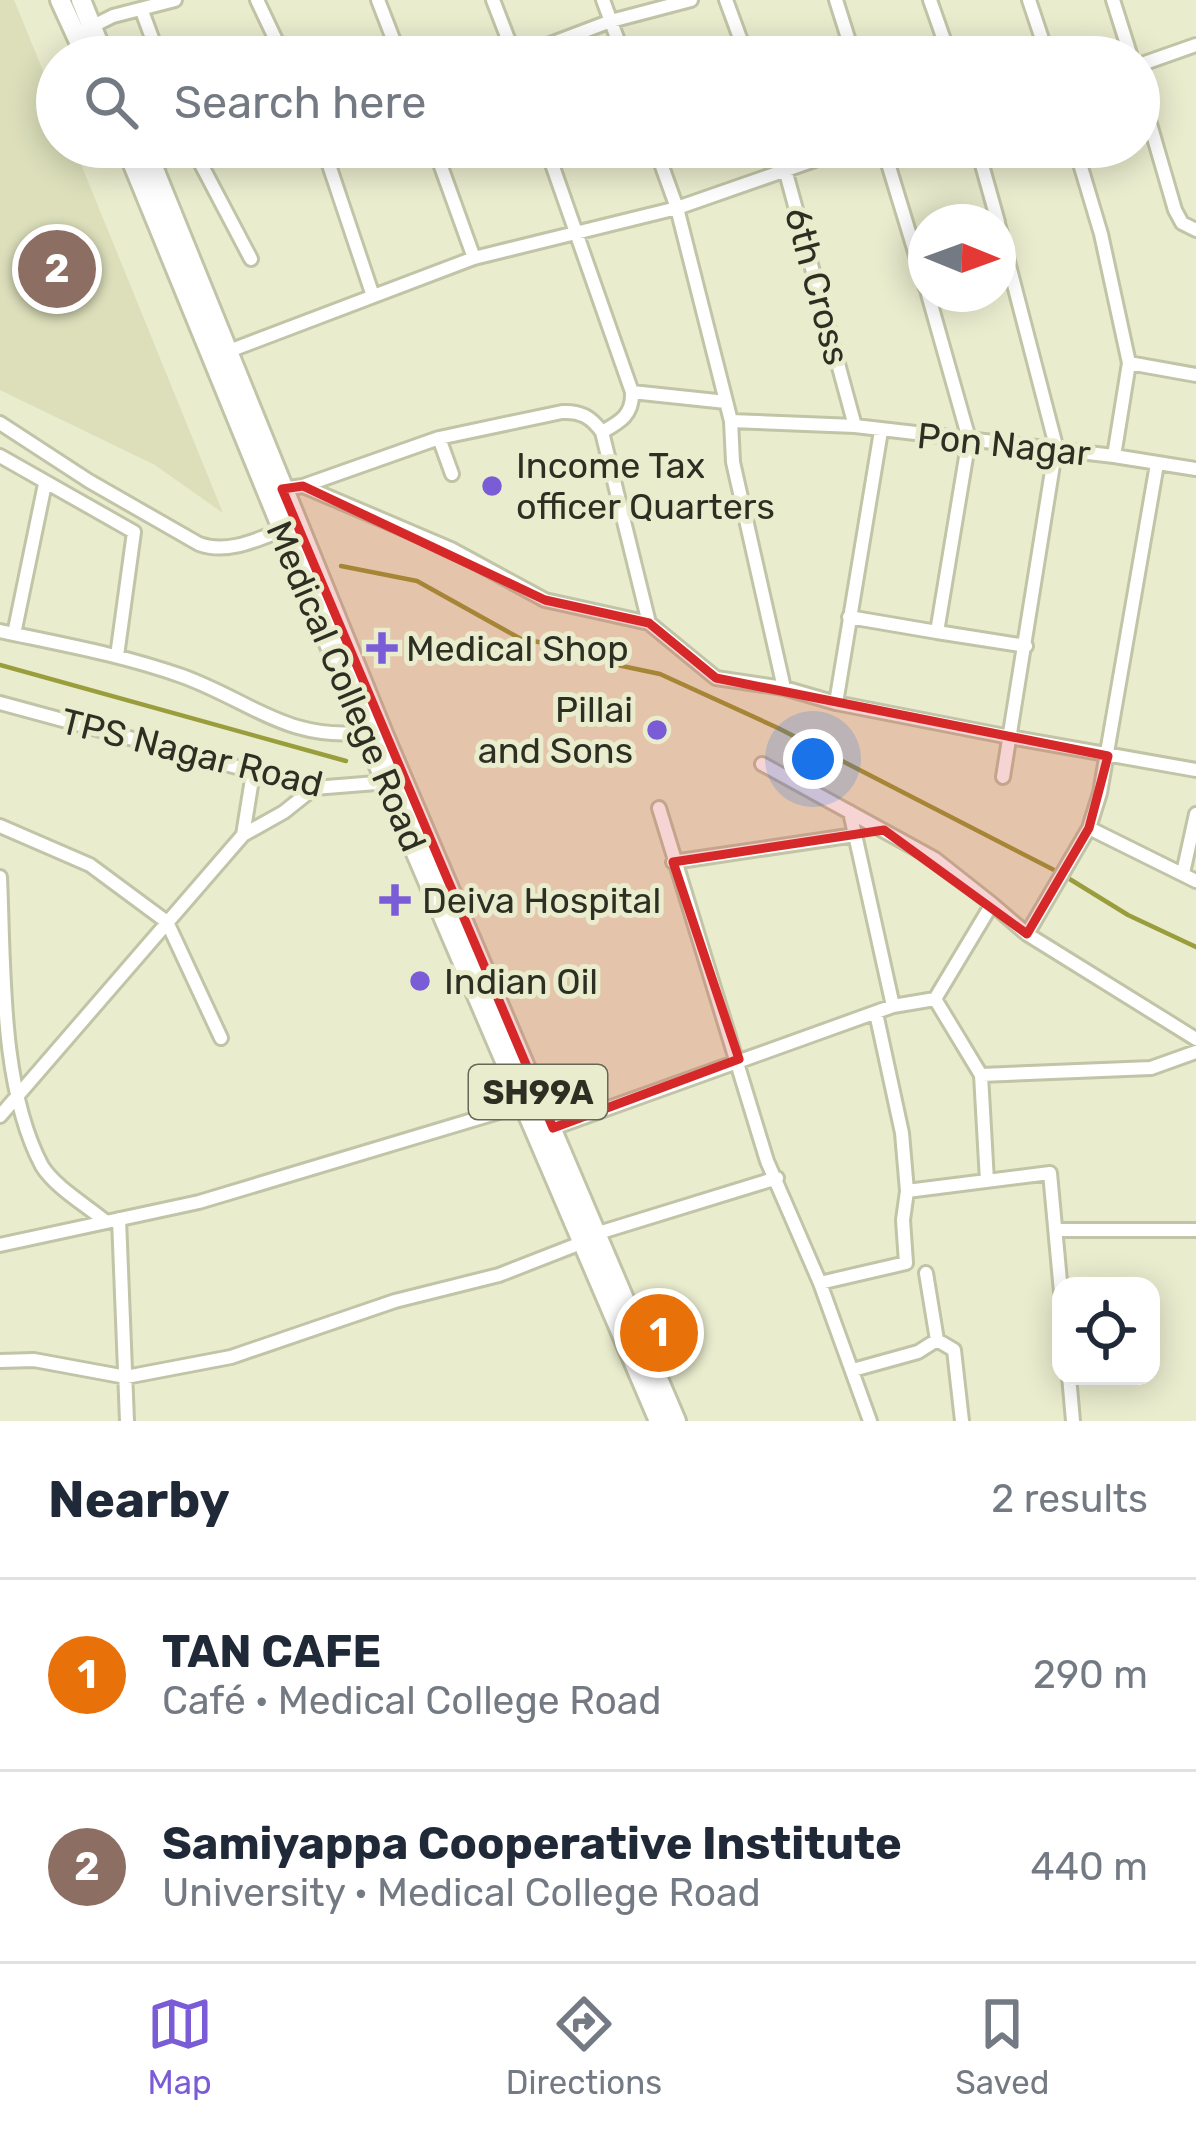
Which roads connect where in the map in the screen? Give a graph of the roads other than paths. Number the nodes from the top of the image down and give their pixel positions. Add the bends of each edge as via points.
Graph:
1 (60, 0) edge
2 (81, 0) edge
3 (175, 0) edge
4 (257, 0) edge
5 (377, 0) edge
6 (493, 0) edge
7 (603, 0) edge
8 (691, 0) edge
9 (726, 0) edge
10 (836, 0) edge
11 (930, 0) edge
12 (1030, 0) edge
13 (1113, 0) edge
14 (142, 11) junction
15 (611, 20) junction
16 (93, 26) junction
17 (76, 36) edge
18 (97, 36) edge
19 (151, 36) edge
20 (274, 36) edge
21 (392, 36) edge
22 (508, 36) edge
23 (570, 36) edge
24 (617, 36) edge
25 (739, 36) edge
26 (847, 36) edge
27 (943, 36) edge
28 (1041, 36) edge
29 (1124, 36) edge
30 (1196, 45) edge
31 (1160, 58) edge
32 (1160, 160) edge
33 (148, 168) edge
34 (204, 168) edge
35 (330, 168) edge
36 (442, 168) edge
37 (553, 168) edge
38 (662, 168) edge
39 (787, 168) joint
40 (889, 168) edge
41 (983, 168) edge
42 (1081, 168) edge
43 (993, 204) edge
44 (676, 208) junction
45 (908, 229) edge
46 (1196, 230) edge
47 (575, 231) junction
48 (474, 258) junction
49 (250, 259) dead end
50 (1016, 292) edge
51 (374, 296) junction
52 (933, 312) edge
53 (219, 355) junction
54 (1129, 363) junction
55 (1196, 375) edge
56 (632, 392) junction
57 (726, 402) junction
58 (731, 422) junction
59 (0, 423) edge
60 (855, 426) junction
61 (880, 431) junction
62 (602, 433) junction
63 (439, 438) junction
64 (969, 439) junction
65 (1056, 446) junction
66 (0, 456) edge
67 (1114, 456) junction
68 (1157, 464) junction
69 (1196, 469) edge
70 (452, 474) dead end
71 (45, 484) junction
72 (303, 486) junction
73 (282, 489) junction
74 (282, 530) junction
75 (849, 616) junction
76 (649, 622) junction
77 (7, 632) edge
78 (937, 632) junction
79 (1026, 646) junction
80 (117, 656) junction
81 (784, 688) junction
82 (0, 703) edge
83 (836, 703) junction
84 (374, 736) junction
85 (1010, 737) junction
86 (1108, 756) junction
87 (762, 764) dead end
88 (1196, 770) edge
89 (391, 772) junction
90 (254, 773) junction
91 (1003, 777) dead end
92 (314, 788) junction
93 (659, 808) dead end
94 (850, 812) junction
95 (1196, 814) edge
96 (0, 826) edge
97 (1090, 828) junction
98 (243, 835) junction
99 (855, 835) junction
100 (674, 862) junction
101 (1190, 877) edge
102 (0, 878) edge
103 (992, 904) junction
104 (167, 922) junction
105 (1027, 934) junction
106 (935, 999) junction
107 (893, 1006) junction
108 (876, 1012) junction
109 (221, 1038) dead end
110 (1196, 1039) edge
111 (1196, 1052) edge
112 (739, 1060) junction
113 (981, 1076) junction
114 (15, 1098) junction
115 (533, 1102) junction
116 (0, 1115) edge
117 (553, 1128) junction
118 (777, 1178) junction
119 (987, 1181) junction
120 (907, 1191) junction
121 (112, 1220) junction
122 (1196, 1229) edge
123 (1056, 1230) junction
124 (588, 1238) junction
125 (0, 1245) edge
126 (926, 1273) dead end
127 (1060, 1277) edge
128 (820, 1283) junction
129 (938, 1340) junction
130 (0, 1361) edge
131 (853, 1370) junction
132 (126, 1377) junction
133 (1070, 1385) edge
134 (127, 1421) edge
135 (659, 1421) edge
136 (676, 1421) edge
137 (870, 1421) edge
138 (962, 1421) edge
139 (1073, 1421) edge

1 - 17 main road
2 - 16 main road
3 - 14 street
4 - 20 street
5 - 21 street
6 - 22 street
7 - 15 street
8 - 15 street
9 - 25 street
10 - 26 street
11 - 27 street
12 - 28 street
13 - 29 street
14 - 16 street
14 - 19 street
15 - 23 street
15 - 24 street
16 - 18 main road
30 - 31 street
32 - 46 street via 1174,210
33 - 53 main road, Medical College Road / SH99A
34 - 49 street
35 - 51 street
36 - 48 street
37 - 47 street
38 - 44 street
39 - 44 street
39 - 60 street, 6th Cross
40 - 45 street
41 - 43 street
42 - 54 street
44 - 47 street
44 - 57 street
47 - 48 street
47 - 56 street
48 - 51 street
50 - 65 street
51 - 53 street
52 - 64 street
53 - 73 main road, Medical College Road / SH99A
53 - 74 main road, Medical College Road / SH99A
54 - 55 street
54 - 67 street, Pon Nagar
56 - 57 street
56 - 62 street via 626,418
57 - 58 street
58 - 60 street, Pon Nagar
58 - 81 street
59 - 74 street via 199,544 247,544
60 - 61 street, Pon Nagar
61 - 64 street, Pon Nagar
61 - 75 street
62 - 63 street via 577,412
62 - 76 street
63 - 70 street
63 - 72 street
64 - 65 street, Pon Nagar
64 - 78 street
65 - 67 street, Pon Nagar
65 - 79 street
66 - 71 street
67 - 68 street
68 - 69 street
68 - 86 street
71 - 77 street
71 - 80 street via 134,532
72 - 73 street
72 - 76 street via 451,549 545,600
73 - 84 main road, Medical College Road / SH99A
74 - 84 main road, Medical College Road / SH99A
75 - 78 street
75 - 83 street
76 - 81 street via 716,678
77 - 80 street
78 - 79 street
79 - 85 street
80 - 84 street via 186,677 303,731
81 - 83 street
82 - 90 street, TPS Nagar Road
83 - 85 street
84 - 89 main road, Medical College Road / SH99A
85 - 86 street
85 - 91 street
86 - 88 street
86 - 97 street
87 - 94 street
89 - 92 street, TPS Nagar Road
89 - 115 main road, Medical College Road / SH99A
90 - 92 street, TPS Nagar Road
90 - 98 street
92 - 98 street
93 - 100 street
94 - 99 street
94 - 103 street via 935,859
95 - 101 street
96 - 104 street via 90,865
97 - 101 street
97 - 105 street
98 - 104 street
99 - 100 street
99 - 107 street
100 - 112 street
102 - 114 street
103 - 105 street
103 - 106 street
104 - 109 street
104 - 114 street
105 - 110 street
106 - 107 street
106 - 113 street
107 - 108 street
108 - 112 street
108 - 120 street
111 - 113 street via 1151,1068
112 - 117 street
112 - 118 street
113 - 119 street
114 - 116 street
114 - 121 street via 44,1169
115 - 117 main road, Medical College Road / SH99A
115 - 121 street via 199,1202
115 - 124 main road, Medical College Road / SH99A
117 - 124 main road, Medical College Road / SH99A
118 - 124 street
118 - 128 street
119 - 120 street
119 - 123 street via 1050,1173
120 - 128 street via 906,1263
121 - 125 street
121 - 132 street
122 - 123 street
123 - 127 street
124 - 132 street via 499,1275 231,1357
124 - 135 main road, Medical College Road / SH99A
124 - 136 main road, Medical College Road / SH99A
126 - 129 street
128 - 131 street
129 - 131 street
129 - 138 street via 954,1350
130 - 132 street
131 - 137 street
132 - 134 street
133 - 139 street

